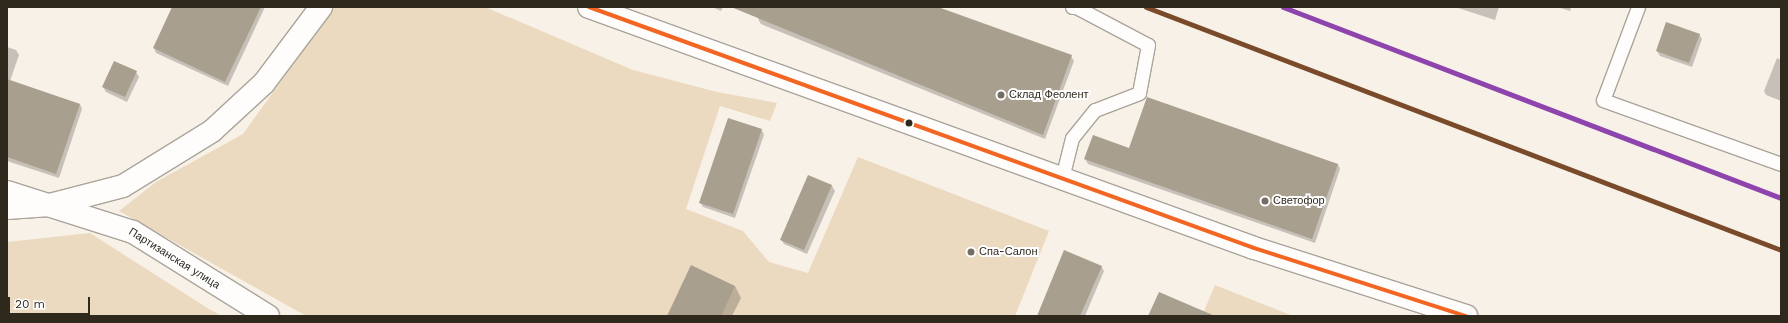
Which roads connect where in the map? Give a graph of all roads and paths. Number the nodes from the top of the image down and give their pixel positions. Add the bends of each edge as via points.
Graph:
1 (321, 7) edge
2 (589, 7) edge
3 (1072, 7) edge
4 (1638, 7) edge
5 (1781, 164) edge
6 (1062, 178) junction
7 (7, 192) edge
8 (50, 205) junction
9 (7, 208) edge
10 (268, 316) edge
11 (1466, 316) edge

1 - 8 street via 264,83 212,131 123,186
2 - 6 street
3 - 6 lane via 1148,45 1139,93 1095,110 1072,138
4 - 5 lane via 1603,100
6 - 11 street via 1254,248
7 - 8 street, Партизанская улица
8 - 9 street
8 - 10 street, Партизанская улица via 133,232

